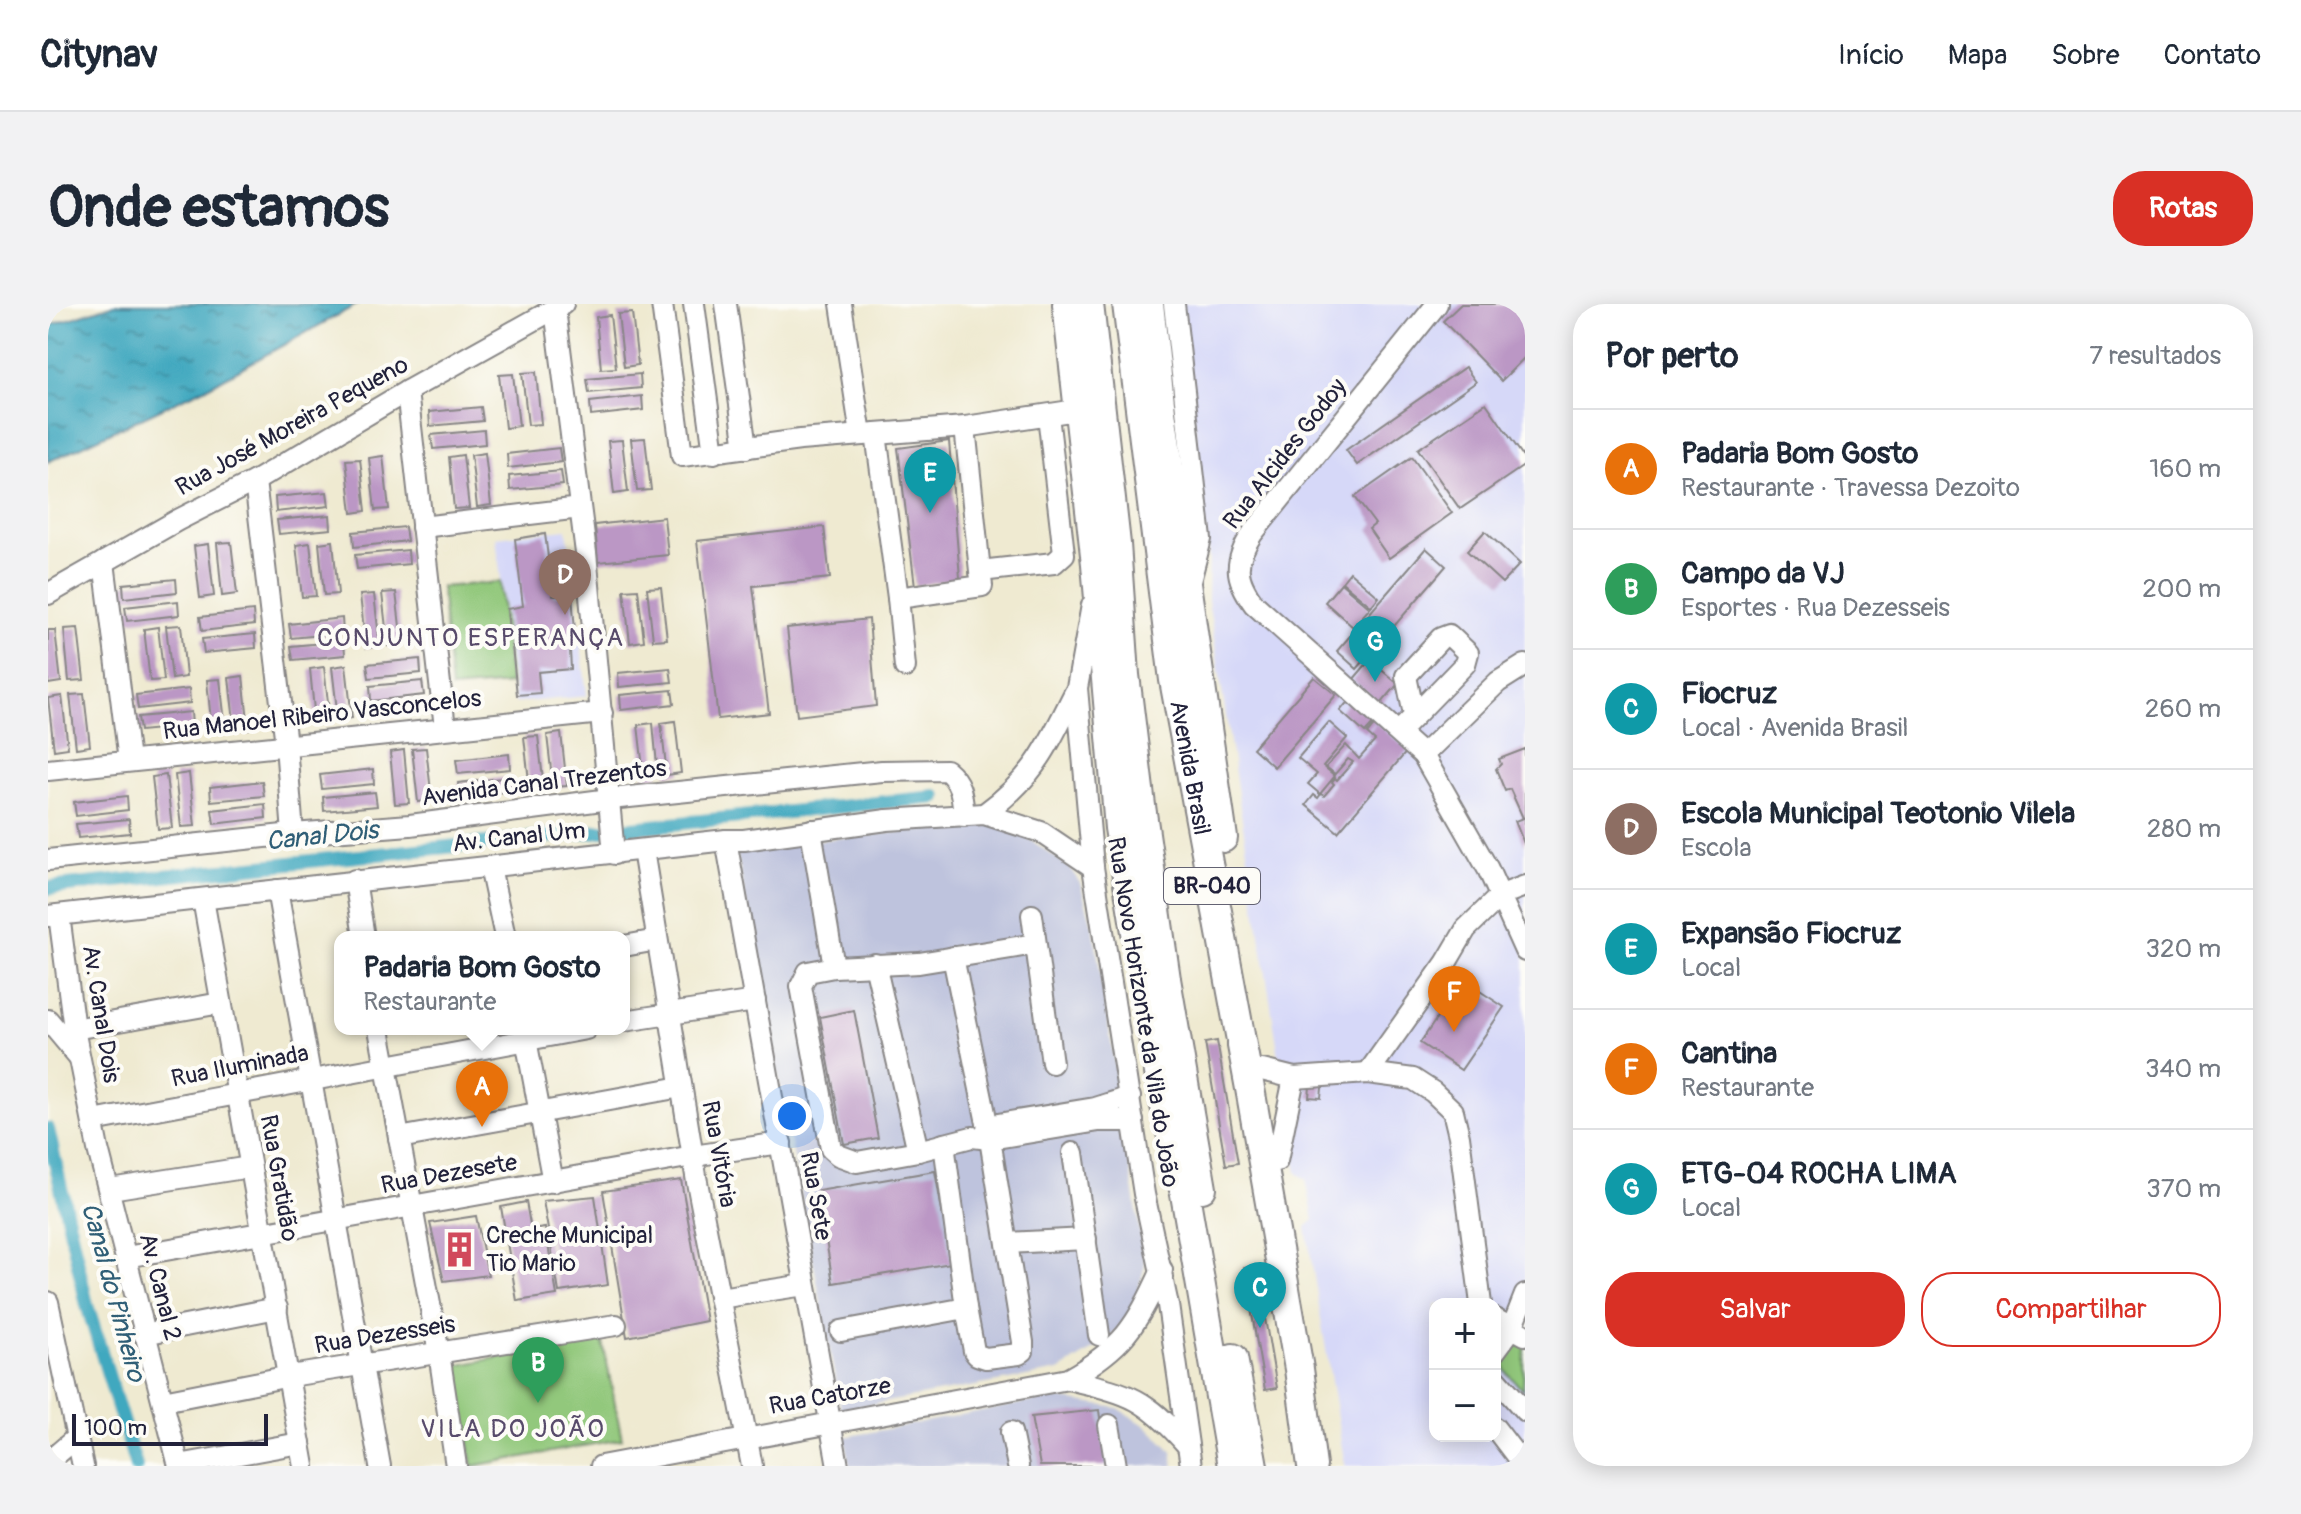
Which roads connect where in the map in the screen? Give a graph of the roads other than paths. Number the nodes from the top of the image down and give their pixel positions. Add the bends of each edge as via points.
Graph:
1 (662, 304) edge
2 (694, 304) edge
3 (726, 304) edge
4 (841, 304) edge
5 (1067, 304) edge
6 (1089, 304) edge
7 (1127, 304) edge
8 (1149, 304) edge
9 (1174, 304) edge
10 (1437, 304) edge
11 (559, 306) edge
12 (1072, 350) junction
13 (407, 391) junction
14 (1070, 411) junction
15 (1048, 415) junction
16 (965, 427) junction
17 (869, 435) junction
18 (746, 448) junction
19 (714, 453) junction
20 (1084, 470) junction
21 (255, 481) junction
22 (580, 508) junction
23 (422, 527) junction
24 (104, 562) junction
25 (1096, 564) junction
26 (980, 571) junction
27 (1187, 589) junction
28 (48, 594) edge
29 (898, 598) junction
30 (1525, 665) edge
31 (905, 667) dead end
32 (1077, 688) junction
33 (602, 713) junction
34 (1414, 715) dead end
35 (445, 728) junction
36 (1399, 732) junction
37 (286, 745) junction
38 (1423, 755) junction
39 (129, 761) junction
40 (48, 770) edge
41 (610, 799) junction
42 (974, 815) junction
43 (811, 830) junction
44 (293, 834) junction
45 (726, 840) junction
46 (643, 850) junction
47 (614, 854) junction
48 (48, 860) edge
49 (490, 867) junction
50 (1093, 867) junction
51 (355, 880) junction
52 (1525, 886) edge
53 (277, 890) junction
54 (1501, 895) junction
55 (203, 899) junction
56 (1032, 915) dead end
57 (54, 916) edge
58 (363, 931) edge
59 (504, 931) edge
60 (657, 940) junction
61 (1035, 944) junction
62 (630, 945) edge
63 (1525, 951) edge
64 (953, 957) junction
65 (875, 964) junction
66 (834, 967) junction
67 (1166, 979) junction
68 (68, 985) junction
69 (48, 990) edge
70 (755, 1001) junction
71 (221, 1003) junction
72 (669, 1013) junction
73 (630, 1020) edge
74 (49, 1023) edge
75 (74, 1029) junction
76 (380, 1035) edge
77 (525, 1035) edge
78 (80, 1058) junction
79 (1052, 1063) dead end
80 (385, 1065) junction
81 (1262, 1070) junction
82 (1368, 1073) junction
83 (1294, 1078) junction
84 (311, 1079) junction
85 (681, 1087) junction
86 (237, 1093) junction
87 (1130, 1097) junction
88 (1163, 1097) junction
89 (539, 1111) junction
90 (93, 1121) junction
91 (1133, 1121) junction
92 (983, 1134) junction
93 (399, 1138) junction
94 (781, 1143) junction
95 (944, 1144) junction
96 (918, 1151) junction
97 (1073, 1153) dead end
98 (693, 1156) junction
99 (1277, 1161) junction
100 (250, 1167) junction
101 (553, 1182) junction
102 (110, 1189) junction
103 (411, 1206) junction
104 (335, 1221) junction
105 (263, 1233) junction
106 (1086, 1239) junction
107 (1007, 1243) junction
108 (126, 1257) junction
109 (1162, 1270) junction
110 (805, 1285) junction
111 (1525, 1295) edge
112 (719, 1298) junction
113 (1480, 1298) edge
114 (48, 1302) edge
115 (277, 1308) junction
116 (966, 1308) junction
117 (616, 1325) dead end
118 (1511, 1327) edge
119 (841, 1331) dead end
120 (144, 1334) junction
121 (1099, 1335) dead end
122 (439, 1353) junction
123 (55, 1364) edge
124 (361, 1366) junction
125 (290, 1376) junction
126 (1068, 1379) junction
127 (1501, 1384) edge
128 (163, 1401) junction
129 (1525, 1411) edge
130 (830, 1423) junction
131 (1109, 1425) dead end
132 (1501, 1425) edge
133 (1011, 1432) dead end
134 (1501, 1436) edge
135 (76, 1438) junction
136 (747, 1438) junction
137 (300, 1443) junction
138 (1187, 1445) junction
139 (48, 1462) edge
140 (83, 1466) edge
141 (179, 1466) edge
142 (304, 1466) edge
143 (380, 1466) edge
144 (456, 1466) edge
145 (603, 1466) edge
146 (752, 1466) edge
147 (838, 1466) edge
148 (1018, 1466) edge
149 (1116, 1466) edge
150 (1191, 1466) edge
151 (1232, 1466) edge
152 (1253, 1466) edge
153 (1312, 1466) edge
154 (1329, 1466) edge
155 (1524, 1466) edge

1 - 19 street via 681,455
2 - 19 street
3 - 18 street
4 - 17 street
5 - 12 highway
6 - 67 highway, BR-040 via 1125,675
7 - 153 highway, Avenida Brasil / BR-040 via 1174,680 1251,1094
8 - 27 highway, Avenida Brasil
9 - 27 street via 1201,539
10 - 36 street, Rua Alcides Godoy via 1252,534 1238,565 1254,604
11 - 13 street, Rua José Moreira Pequeno
11 - 22 street
12 - 14 street via 1065,367
12 - 20 highway
13 - 21 street, Rua José Moreira Pequeno
13 - 23 street
14 - 15 street
14 - 20 street via 1075,458
15 - 16 street
15 - 26 street via 1064,554 1054,563
16 - 17 street
16 - 26 street
17 - 18 street
17 - 29 street
18 - 19 street
20 - 25 highway
21 - 24 street, Rua José Moreira Pequeno
21 - 37 street
22 - 23 street
22 - 33 street
23 - 35 street
24 - 28 street, Rua José Moreira Pequeno
24 - 39 street
25 - 32 street, Rua Novo Horizonte da Vila do João
25 - 88 highway via 1119,828
26 - 29 street via 982,586
27 - 81 highway, Avenida Brasil
29 - 31 street
30 - 38 street via 1498,682
32 - 42 street via 1039,763 1008,797
32 - 50 street, Rua Novo Horizonte da Vila do João
33 - 35 street, Rua Manoel Ribeiro Vasconcelos
33 - 41 street
34 - 36 street
35 - 37 street, Rua Manoel Ribeiro Vasconcelos
36 - 38 street, Rua Alcides Godoy
37 - 39 street, Rua Manoel Ribeiro Vasconcelos
37 - 44 street
38 - 54 street, Rua Alcides Godoy
39 - 40 street, Rua Manoel Ribeiro Vasconcelos
41 - 42 street, Avenida Canal Trezentos via 936,769 955,777
41 - 44 street, Avenida Canal Trezentos
41 - 47 street
42 - 43 street, Av. Canal Um
42 - 50 street via 1041,832
43 - 45 street, Av. Canal Um
43 - 66 street
44 - 48 street, Avenida Canal Trezentos
45 - 46 street, Av. Canal Um
45 - 70 street, Rua Sete
46 - 47 street, Av. Canal Um
46 - 60 street, Rua Vitória
47 - 49 street, Av. Canal Um
49 - 51 street, Av. Canal Um
49 - 59 street
50 - 87 street, Rua Novo Horizonte da Vila do João
51 - 53 street, Av. Canal Um
51 - 58 street
52 - 54 street
53 - 55 street, Av. Canal Um
53 - 84 street
54 - 63 street, Rua Alcides Godoy
54 - 82 street via 1466,929
55 - 57 street, Av. Canal Um
55 - 71 street, Rua Gratidão
56 - 61 street
57 - 68 street, Av. Canal Dois
60 - 62 street
60 - 72 street, Rua Vitória
61 - 64 street
61 - 79 street
64 - 65 street
64 - 92 street
65 - 66 street
65 - 96 street
66 - 96 street via 814,968 801,986 831,1149 857,1162
67 - 88 highway
67 - 152 highway, BR-040
68 - 69 street
68 - 75 street, Av. Canal Dois
70 - 72 street
70 - 94 street, Rua Sete
71 - 75 street
71 - 86 street, Rua Gratidão
72 - 73 street
72 - 85 street, Rua Vitória
74 - 78 street
75 - 78 street, Av. Canal Dois
76 - 80 street
77 - 80 street, Rua Iluminada
77 - 89 street
78 - 90 street, Av. Canal Dois
80 - 84 street, Rua Iluminada
80 - 93 street
81 - 83 street
81 - 99 highway, Avenida Brasil
82 - 83 street
82 - 113 street via 1413,1079 1453,1111
83 - 99 street
84 - 86 street, Rua Iluminada
84 - 104 street
85 - 89 street
85 - 98 street, Rua Vitória
86 - 90 street, Rua Iluminada
86 - 100 street, Rua Gratidão
87 - 91 street, Rua Novo Horizonte da Vila do João
87 - 92 street
88 - 151 highway
89 - 93 street
89 - 101 street
90 - 102 street, Av. Canal 2
91 - 92 street
91 - 109 street, Rua Novo Horizonte da Vila do João
92 - 95 street
92 - 107 street
93 - 103 street
94 - 98 street, Rua Dezesete
94 - 110 street, Rua Sete
95 - 96 street
95 - 116 street
97 - 106 street
98 - 101 street, Rua Dezesete
98 - 112 street, Rua Vitória
99 - 154 highway, Avenida Brasil
100 - 102 street
100 - 105 street, Rua Gratidão
101 - 103 street, Rua Dezesete
102 - 108 street, Av. Canal 2
103 - 104 street, Rua Dezesete
103 - 122 street
104 - 105 street, Rua Dezesete
104 - 124 street
105 - 108 street, Rua Dezesete
105 - 115 street, Rua Gratidão
106 - 107 street
106 - 121 street
107 - 116 street via 1023,1351 977,1355
108 - 120 street, Av. Canal 2
109 - 126 street, Rua Catorze via 1119,1344
109 - 138 street, Rua Novo Horizonte da Vila do João
110 - 112 street
110 - 130 street, Rua Sete
111 - 118 street
112 - 136 street, Rua Vitória
114 - 123 street
115 - 120 street
115 - 125 street, Rua Gratidão
116 - 119 street
117 - 122 street, Rua Dezesseis
120 - 128 street, Av. Canal 2
122 - 124 street, Rua Dezesseis
122 - 144 street
123 - 135 street
124 - 125 street, Rua Dezesseis
124 - 143 street
125 - 128 street, Rua Dezesseis
125 - 137 street, Rua Gratidão
126 - 130 street, Rua Catorze
126 - 138 street, Rua Catorze via 1126,1393 1146,1404
127 - 129 street
128 - 141 street, Av. Canal 2
129 - 132 street
130 - 136 street, Rua Catorze
130 - 147 street, Rua Sete
131 - 149 street
133 - 148 street
134 - 155 street
135 - 139 street
135 - 140 street
136 - 145 street, Rua Catorze
136 - 146 street, Rua Vitória
137 - 141 street
137 - 142 street, Rua Gratidão
138 - 150 street, Rua Novo Horizonte da Vila do João

